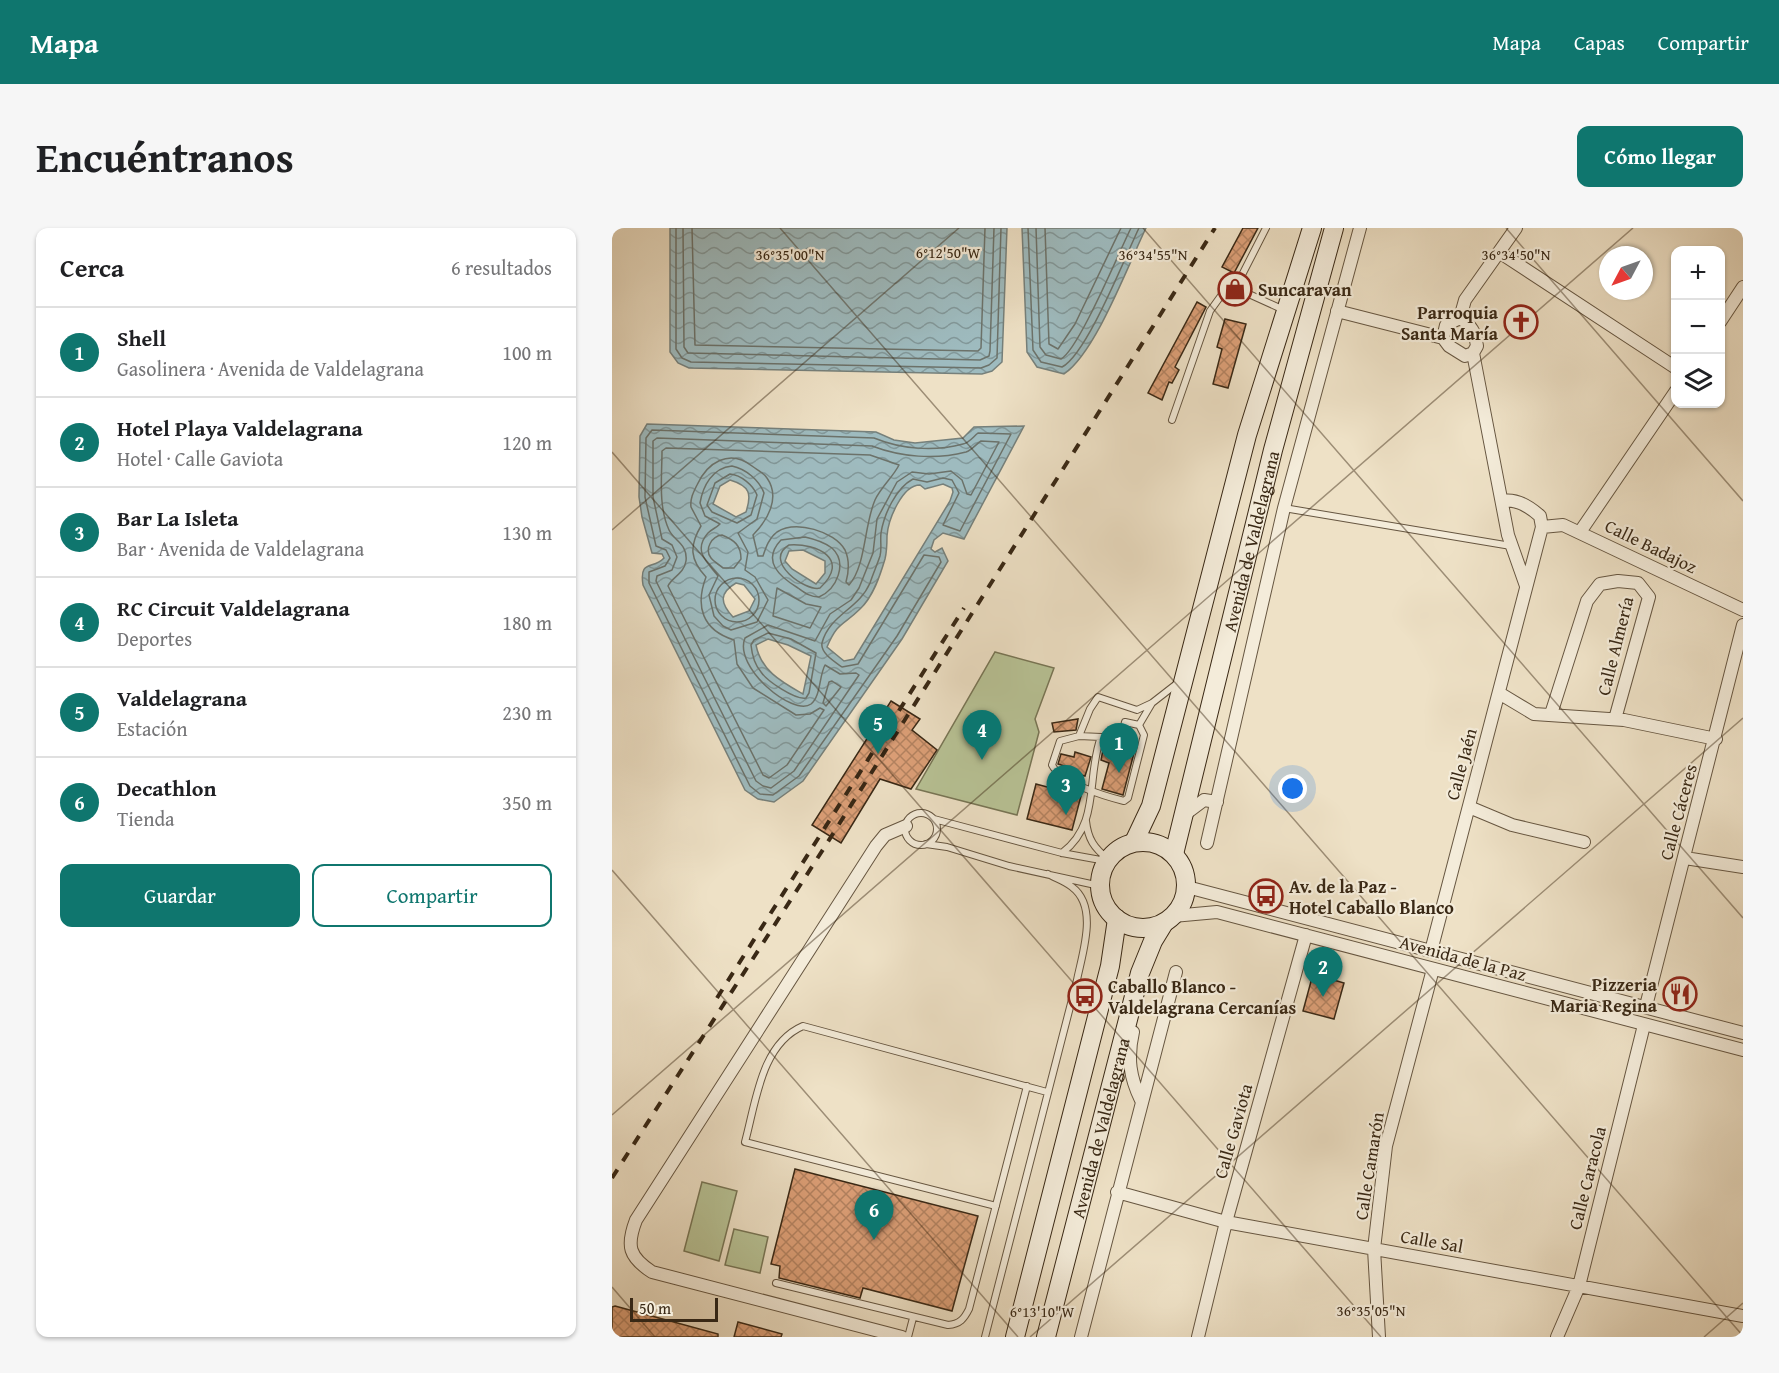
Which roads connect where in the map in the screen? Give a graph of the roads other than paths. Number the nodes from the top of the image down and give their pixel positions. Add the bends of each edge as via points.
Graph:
1 (1266, 228) edge
2 (1312, 228) edge
3 (1334, 228) edge
4 (1360, 228) edge
5 (1516, 228) edge
6 (1499, 252) junction
7 (1743, 287) edge
8 (1240, 290) junction
9 (1286, 311) junction
10 (1337, 311) junction
11 (1725, 314) edge
12 (1460, 318) junction
13 (1443, 338) junction
14 (1473, 352) junction
15 (1671, 365) edge
16 (1671, 398) edge
17 (1172, 420) dead end
18 (1502, 501) junction
19 (1284, 508) junction
20 (1542, 527) junction
21 (1580, 532) junction
22 (1510, 541) junction
23 (1526, 586) junction
24 (1743, 610) edge
25 (1743, 626) edge
26 (1183, 680) junction
27 (1499, 693) junction
28 (1152, 702) junction
29 (1551, 714) junction
30 (1615, 719) junction
31 (1139, 725) junction
32 (1079, 736) junction
33 (1101, 737) junction
34 (1716, 739) junction
35 (1093, 790) junction
36 (1217, 802) junction
37 (1469, 807) junction
38 (1184, 815) junction
39 (934, 819) junction
40 (1086, 820) junction
41 (906, 826) junction
42 (1134, 842) junction
43 (1584, 842) dead end
44 (1207, 843) dead end
45 (926, 844) junction
46 (1062, 853) junction
47 (1174, 854) junction
48 (1685, 858) junction
49 (1107, 860) junction
50 (1743, 867) edge
51 (1048, 874) junction
52 (1100, 886) junction
53 (1187, 887) junction
54 (1117, 919) junction
55 (1169, 920) junction
56 (1306, 935) junction
57 (1431, 951) junction
58 (1433, 969) junction
59 (1176, 972) dead end
60 (1134, 1002) junction
61 (1646, 1006) junction
62 (1644, 1025) junction
63 (1743, 1033) edge
64 (1743, 1050) edge
65 (1028, 1086) junction
66 (1047, 1092) junction
67 (1141, 1101) junction
68 (1117, 1192) junction
69 (996, 1206) junction
70 (1226, 1222) junction
71 (1374, 1249) junction
72 (776, 1284) dead end
73 (1579, 1286) junction
74 (1743, 1316) edge
75 (913, 1318) junction
76 (902, 1337) edge
77 (908, 1337) edge
78 (985, 1337) edge
79 (1015, 1337) edge
80 (1046, 1337) edge
81 (1081, 1337) edge
82 (1198, 1337) edge
83 (1379, 1337) edge
84 (1557, 1337) edge

1 - 8 lane via 1242,275
2 - 9 main road, Avenida de Valdelagrana
3 - 38 main road, Avenida de Valdelagrana via 1273,450
4 - 10 street
5 - 6 street
6 - 12 street via 1465,300
6 - 15 street
7 - 11 street
8 - 9 lane
8 - 17 lane via 1223,293 1210,311
9 - 26 main road, Avenida de Valdelagrana via 1247,435
10 - 13 street
10 - 19 street
12 - 13 street via 1446,325
12 - 14 street via 1470,324 1476,335
13 - 14 street via 1465,356
14 - 18 street
16 - 21 street
18 - 20 street via 1521,503 1535,512
18 - 22 street
19 - 22 lane
19 - 36 street
20 - 21 street, Calle Badajoz via 1563,525
20 - 23 street, Calle Jaén
21 - 24 street, Calle Badajoz
22 - 23 street
23 - 27 street, Calle Jaén
25 - 34 street, Calle Cáceres
26 - 28 lane
26 - 42 main road, Avenida de Valdelagrana via 1151,806
27 - 29 street via 1534,714
27 - 37 street, Calle Jaén
28 - 31 lane
28 - 32 lane via 1137,710 1098,698
29 - 30 street
29 - 30 street, Calle Almería via 1587,601 1600,584 1638,583 1649,597
30 - 34 street
31 - 33 lane via 1125,722 1122,735
31 - 35 lane via 1144,735 1128,798 1124,801
32 - 33 lane
32 - 35 lane via 1060,741 1052,765 1060,776
33 - 35 lane
34 - 48 street, Calle Cáceres
35 - 40 lane
36 - 38 street via 1204,800
36 - 44 street
37 - 43 street via 1512,825
37 - 57 street, Calle Jaén
38 - 47 main road, Avenida de Valdelagrana
39 - 41 lane via 920,813 911,817
39 - 45 lane via 937,834
39 - 46 lane
40 - 46 lane via 1075,841
40 - 49 lane via 1094,847
41 - 45 lane via 912,842
41 - 76 street via 885,835 876,846 636,1220 629,1237 637,1262 652,1272
42 - 47 main road via 1149,841
42 - 49 main road
45 - 51 lane
46 - 49 lane
47 - 53 main road via 1185,873
48 - 50 street
48 - 61 street, Calle Cáceres
49 - 52 main road
51 - 52 lane
51 - 66 lane via 1081,896 1086,915 1077,980
52 - 54 main road via 1102,899
53 - 55 main road via 1180,907
53 - 57 street, Avenida de la Paz
54 - 55 main road via 1140,928
54 - 79 main road, Avenida de Valdelagrana via 1108,972
55 - 56 street, Avenida de la Paz via 1217,912
55 - 60 main road, Avenida de Valdelagrana via 1153,942 1140,973
56 - 58 street, Avenida de la Paz
56 - 70 street, Calle Gaviota
57 - 61 street, Avenida de la Paz
58 - 62 street, Avenida de la Paz
58 - 71 street, Calle Camarón via 1386,1146
59 - 67 street
60 - 67 street via 1131,1079
60 - 80 main road, Avenida de Valdelagrana
61 - 63 street, Avenida de la Paz
62 - 64 street, Avenida de la Paz
62 - 73 street, Calle Caracola
65 - 66 lane
65 - 69 lane
65 - 69 lane via 803,1026 781,1041 765,1067 745,1142
66 - 78 lane
67 - 68 street
68 - 70 street, Calle Sal
68 - 81 street
69 - 75 lane via 964,1319 948,1325
70 - 71 street, Calle Sal
70 - 82 street, Calle Gaviota
71 - 73 street, Calle Sal
71 - 83 street, Calle Camarón
72 - 75 lane
73 - 74 street, Calle Sal
73 - 84 street, Calle Caracola
75 - 77 lane

